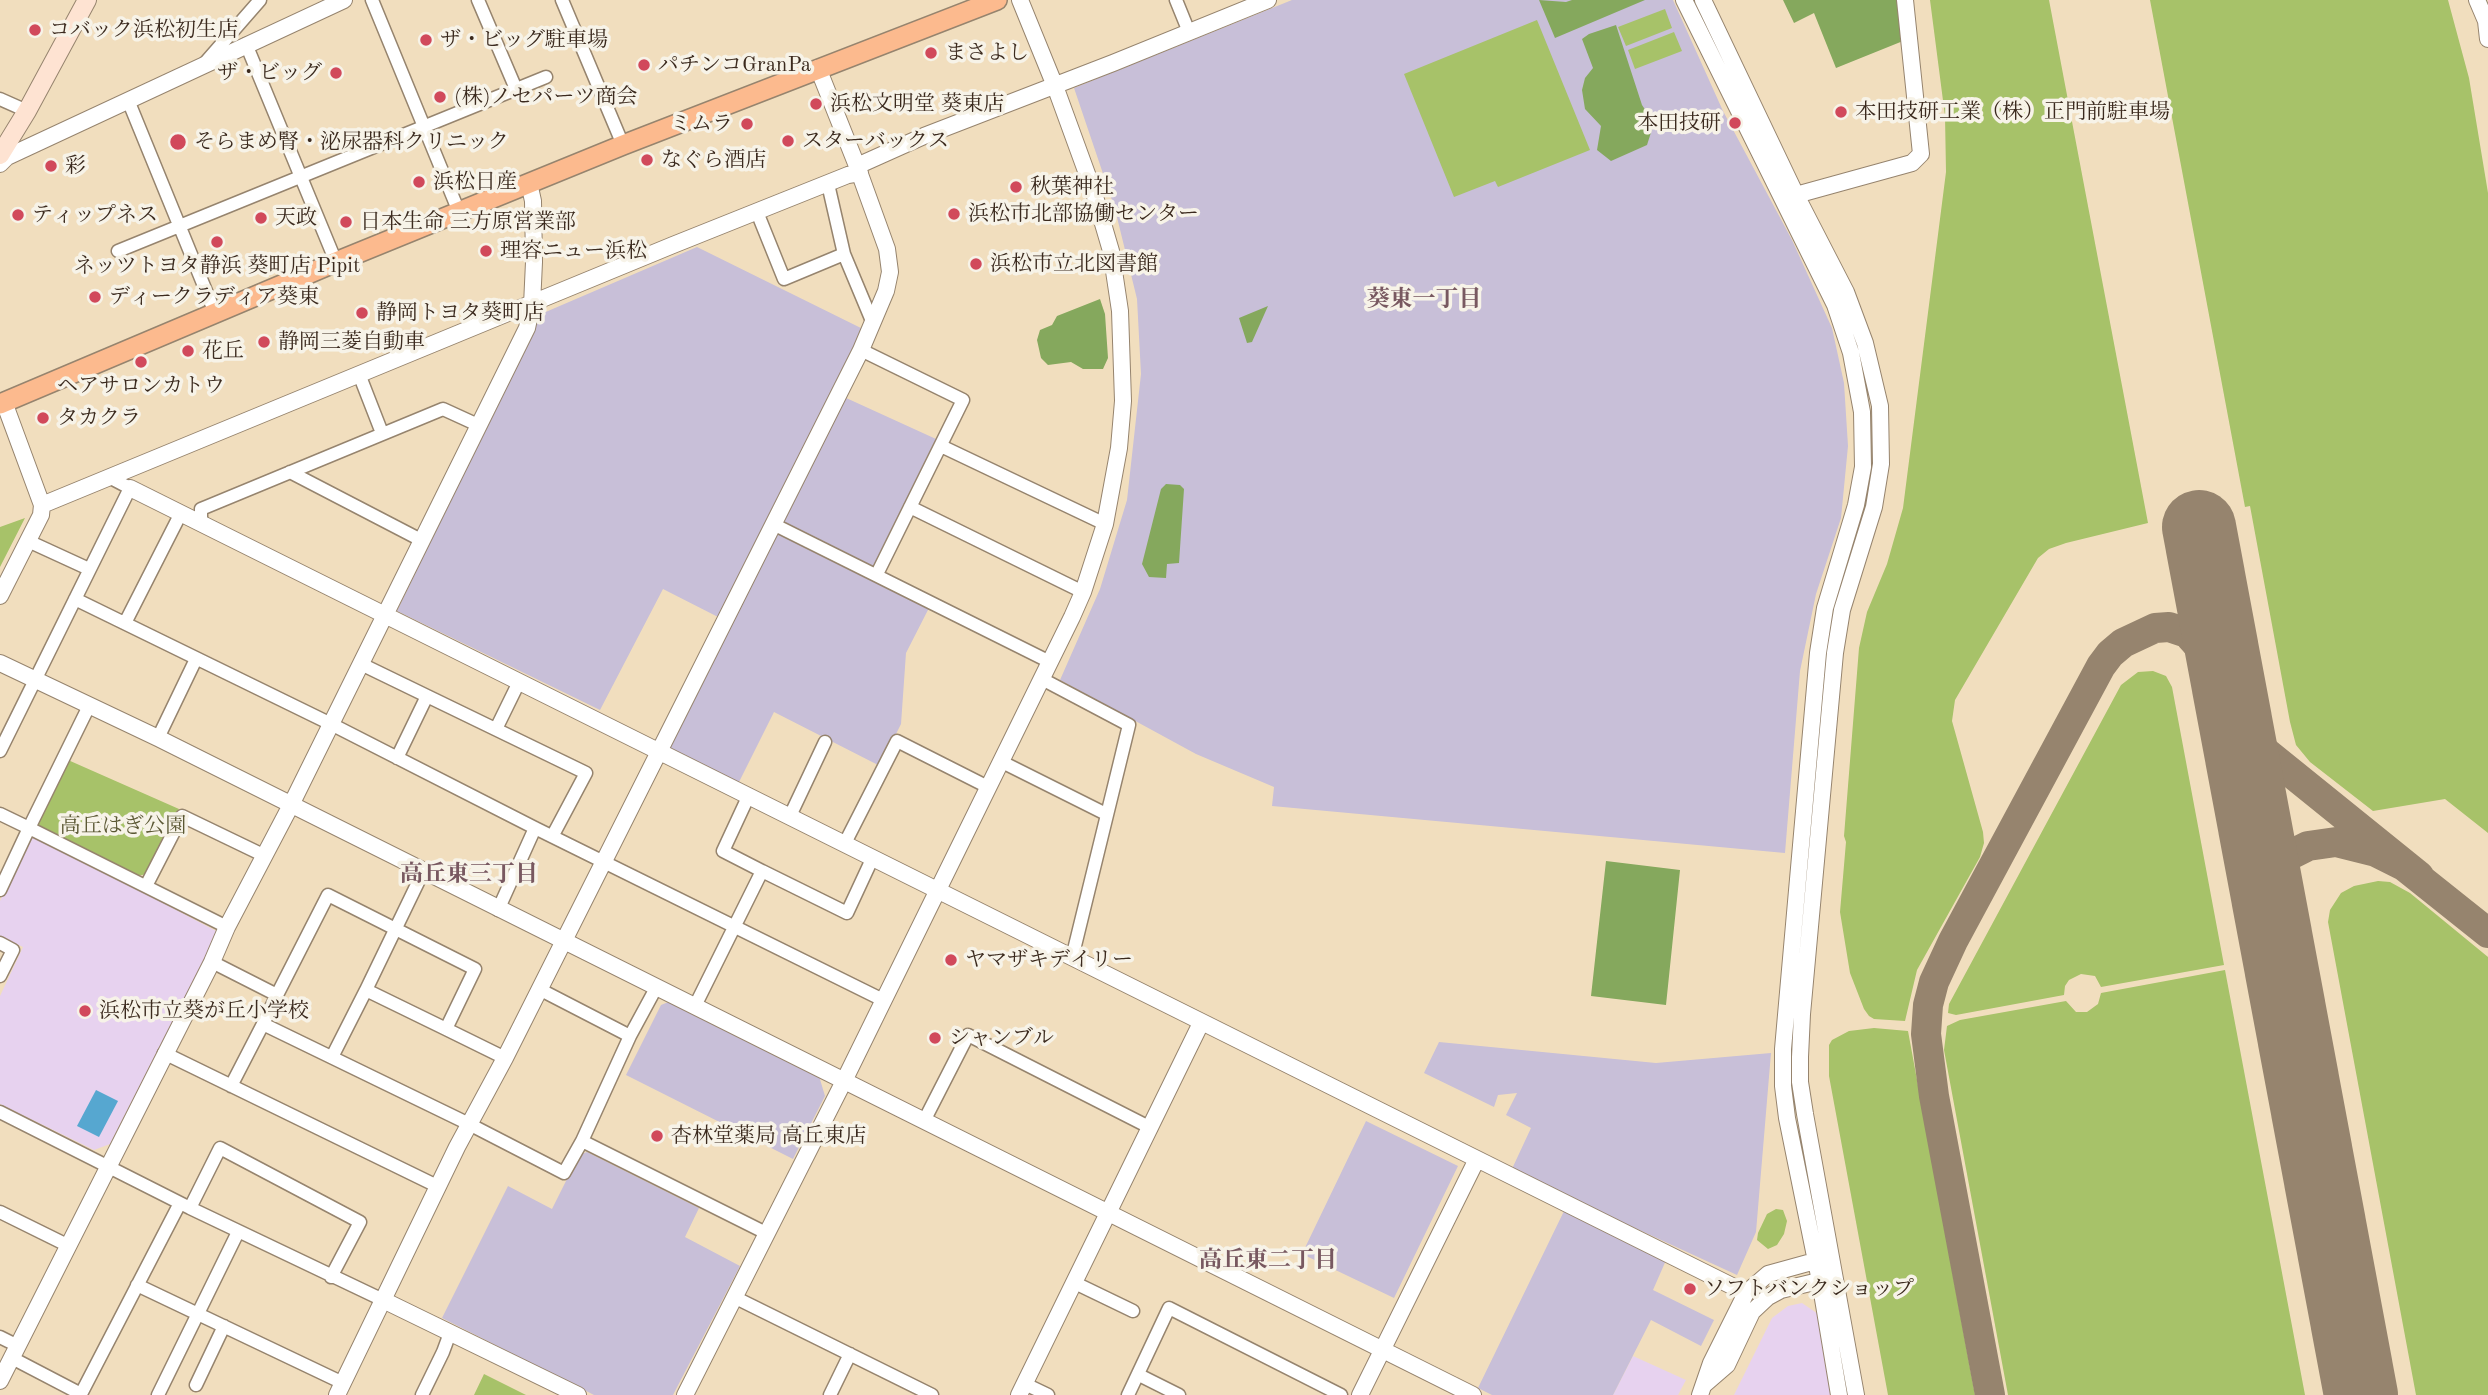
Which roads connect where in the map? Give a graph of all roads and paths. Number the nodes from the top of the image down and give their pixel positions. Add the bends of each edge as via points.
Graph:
1 (87, 0) edge
2 (260, 0) edge
3 (344, 0) edge
4 (372, 0) edge
5 (478, 0) edge
6 (562, 0) edge
7 (997, 0) edge
8 (1020, 0) edge
9 (1177, 0) edge
10 (1268, 0) edge
11 (1685, 0) edge
12 (1703, 0) edge
13 (1905, 0) edge
14 (2477, 0) edge
15 (2487, 21) edge
16 (1189, 32) junction
17 (2488, 39) edge
18 (246, 44) junction
19 (205, 63) junction
20 (818, 68) junction
21 (546, 76) dead end
22 (1055, 86) junction
23 (516, 89) junction
24 (0, 99) edge
25 (128, 100) junction
26 (27, 111) junction
27 (423, 126) junction
28 (623, 145) junction
29 (0, 155) edge
30 (0, 164) edge
31 (859, 169) junction
32 (301, 175) junction
33 (529, 183) junction
34 (828, 184) junction
35 (1790, 200) junction
36 (459, 212) junction
37 (757, 212) junction
38 (179, 225) junction
39 (118, 251) dead end
40 (844, 254) junction
41 (336, 261) junction
42 (532, 305) junction
43 (215, 313) junction
44 (872, 321) junction
45 (861, 350) junction
46 (359, 374) junction
47 (2, 403) edge
48 (478, 425) junction
49 (382, 433) junction
50 (941, 446) junction
51 (290, 472) junction
52 (109, 477) junction
53 (130, 488) junction
54 (43, 505) junction
55 (910, 507) junction
56 (181, 513) junction
57 (201, 523) junction
58 (773, 524) junction
59 (1105, 524) junction
60 (421, 540) junction
61 (28, 541) junction
62 (89, 569) junction
63 (877, 574) junction
64 (1083, 592) junction
65 (0, 596) edge
66 (75, 599) junction
67 (386, 614) junction
68 (125, 622) junction
69 (196, 659) junction
70 (1050, 662) junction
71 (0, 663) edge
72 (361, 664) junction
73 (1042, 679) junction
74 (35, 680) junction
75 (519, 681) junction
76 (427, 696) junction
77 (89, 706) junction
78 (331, 724) junction
79 (496, 729) junction
80 (158, 738) junction
81 (825, 742) dead end
82 (0, 751) edge
83 (660, 751) junction
84 (397, 758) junction
85 (1000, 761) junction
86 (988, 787) junction
87 (749, 795) junction
88 (291, 805) junction
89 (0, 814) edge
90 (1106, 814) junction
91 (790, 816) junction
92 (29, 828) junction
93 (535, 828) junction
94 (553, 835) junction
95 (845, 843) junction
96 (263, 855) junction
97 (873, 858) junction
98 (604, 860) junction
99 (762, 871) junction
100 (423, 872) junction
101 (146, 886) junction
102 (0, 890) edge
103 (939, 890) junction
104 (498, 910) junction
105 (734, 925) junction
106 (227, 927) junction
107 (395, 927) junction
108 (562, 941) junction
109 (0, 943) edge
110 (1072, 958) junction
111 (212, 962) junction
112 (0, 976) edge
113 (656, 988) junction
114 (540, 989) junction
115 (366, 990) junction
116 (277, 995) junction
117 (883, 1000) junction
118 (695, 1006) junction
119 (1202, 1023) junction
120 (262, 1024) junction
121 (446, 1029) junction
122 (630, 1036) junction
123 (164, 1054) junction
124 (332, 1057) junction
125 (505, 1058) junction
126 (844, 1082) junction
127 (231, 1086) junction
128 (0, 1112) edge
129 (924, 1121) junction
130 (469, 1124) junction
131 (1150, 1128) junction
132 (582, 1141) junction
133 (1477, 1159) junction
134 (107, 1166) junction
135 (439, 1187) junction
136 (185, 1206) junction
137 (0, 1212) edge
138 (1110, 1213) junction
139 (239, 1232) junction
140 (766, 1233) junction
141 (69, 1246) junction
142 (1824, 1259) junction
143 (331, 1277) junction
144 (1827, 1279) junction
145 (1075, 1283) junction
146 (138, 1285) junction
147 (1746, 1293) junction
148 (734, 1297) junction
149 (383, 1300) junction
150 (1133, 1311) dead end
151 (199, 1314) junction
152 (224, 1326) junction
153 (450, 1333) junction
154 (0, 1337) edge
155 (1381, 1349) junction
156 (15, 1352) junction
157 (850, 1354) junction
158 (1139, 1375) junction
159 (0, 1381) edge
160 (197, 1385) dead end
161 (340, 1389) edge
162 (1022, 1390) edge
163 (1702, 1390) edge
164 (158, 1395) edge
165 (422, 1395) edge
166 (578, 1395) edge
167 (684, 1395) edge
168 (830, 1395) edge
169 (932, 1395) edge
170 (1048, 1395) edge
171 (1128, 1395) edge
172 (1179, 1395) edge
173 (1341, 1395) edge
174 (1360, 1395) edge
175 (1473, 1395) edge
176 (1839, 1395) edge
177 (1856, 1395) edge

1 - 26 main road
2 - 19 street
3 - 18 street
4 - 27 street
5 - 23 street
6 - 28 street
7 - 20 highway
8 - 22 street
9 - 16 street
10 - 16 street
11 - 35 street
12 - 35 street
13 - 35 street via 1921,154 1912,163
14 - 15 street
15 - 17 street
16 - 22 street
18 - 19 street
18 - 32 street
19 - 25 street
20 - 28 highway
20 - 31 street
21 - 23 street
22 - 31 street via 924,136
22 - 59 street via 1098,205 1121,311 1123,401
23 - 27 street
24 - 26 street
25 - 30 street
25 - 38 street
26 - 29 main road
27 - 32 street
27 - 36 street
28 - 33 highway
31 - 34 street
31 - 44 street via 887,249 890,272
32 - 38 street
32 - 41 street
33 - 36 highway
33 - 42 street via 533,201
34 - 37 street
34 - 40 street
35 - 142 street via 1846,292 1866,343 1880,406 1881,464 1874,507 1842,610 1835,653 1802,1014 1800,1082
36 - 41 highway
37 - 40 street via 783,279
37 - 42 street
38 - 39 street
38 - 43 street
40 - 44 street
41 - 43 highway
42 - 46 street
42 - 48 street via 527,328
43 - 47 highway
44 - 45 street
45 - 50 street via 963,400
45 - 58 street
46 - 49 street
46 - 52 street
47 - 54 street
48 - 49 street via 443,409
48 - 60 street
49 - 51 street
50 - 55 street
50 - 59 street
51 - 57 street via 201,509
51 - 60 street
52 - 53 street
52 - 54 street
53 - 56 street
53 - 62 street
54 - 61 street
55 - 63 street
55 - 64 street
56 - 57 street
56 - 68 street
57 - 67 street
58 - 63 street
58 - 83 street
59 - 64 street
60 - 67 street
61 - 62 street
61 - 65 street
62 - 66 street
63 - 70 street
64 - 70 street
66 - 68 street
66 - 74 street
67 - 72 street
67 - 75 street
68 - 69 street
69 - 78 street
69 - 80 street
70 - 73 street
71 - 74 street
72 - 76 street
72 - 78 street
73 - 85 street
73 - 90 street via 1129,725
74 - 77 street
74 - 82 street
75 - 79 street
75 - 83 street
76 - 79 street
76 - 84 street
77 - 80 street
77 - 92 street
78 - 84 street
78 - 88 street
79 - 94 street via 586,773
80 - 88 street
81 - 91 street
83 - 87 street
83 - 98 street
84 - 93 street
85 - 86 street
85 - 90 street
86 - 95 street via 897,741
86 - 103 street
87 - 91 street
87 - 99 street via 723,851
88 - 96 street
88 - 100 street
89 - 92 street
90 - 110 street
91 - 95 street
92 - 101 street
92 - 102 street
93 - 94 street
93 - 104 street
94 - 98 street
95 - 97 street
96 - 101 street via 182,816
96 - 106 street
97 - 99 street via 846,913
97 - 103 street
98 - 105 street
98 - 108 street
99 - 105 street
100 - 104 street
100 - 107 street
101 - 106 street
103 - 110 street
103 - 117 street
104 - 108 street
105 - 117 street
105 - 118 street
106 - 111 street
107 - 115 street
107 - 116 street via 328,895
107 - 121 street via 475,969
108 - 113 street
108 - 114 street
109 - 112 street via 13,950
110 - 119 street
111 - 116 street
111 - 123 street
113 - 118 street
113 - 122 street
114 - 122 street
114 - 125 street
115 - 121 street
115 - 124 street
116 - 120 street
117 - 126 street
118 - 126 street
119 - 131 street
119 - 133 street
120 - 124 street
120 - 127 street
121 - 125 street
122 - 132 street
123 - 127 street
123 - 134 street
124 - 130 street
125 - 130 street
126 - 129 street
126 - 140 street
127 - 135 street
128 - 134 street
129 - 131 street via 968,1035
129 - 138 street
130 - 132 street via 564,1173
130 - 135 street
131 - 138 street
132 - 140 street
133 - 147 street
133 - 155 street
134 - 136 street
134 - 141 street
135 - 149 street
136 - 139 street
136 - 143 street via 220,1149 360,1222
136 - 146 street
137 - 141 street
138 - 145 street
138 - 155 street
139 - 143 street
139 - 151 street
140 - 148 street
141 - 156 street
142 - 144 street
142 - 147 street via 1768,1274
143 - 149 street
144 - 163 street via 1768,1297 1752,1312 1727,1365
144 - 176 street
144 - 177 street
145 - 150 street
145 - 162 street
146 - 151 street
146 - 156 street via 81,1394
147 - 163 street
148 - 157 street
148 - 167 street
149 - 153 street
149 - 161 street
151 - 152 street
151 - 164 street
152 - 160 street
152 - 161 street
153 - 165 street
153 - 166 street
154 - 156 street
155 - 174 street
155 - 175 street
156 - 159 street
157 - 168 street
157 - 169 street
158 - 171 street
158 - 172 street
158 - 173 street via 1169,1308
162 - 170 street

